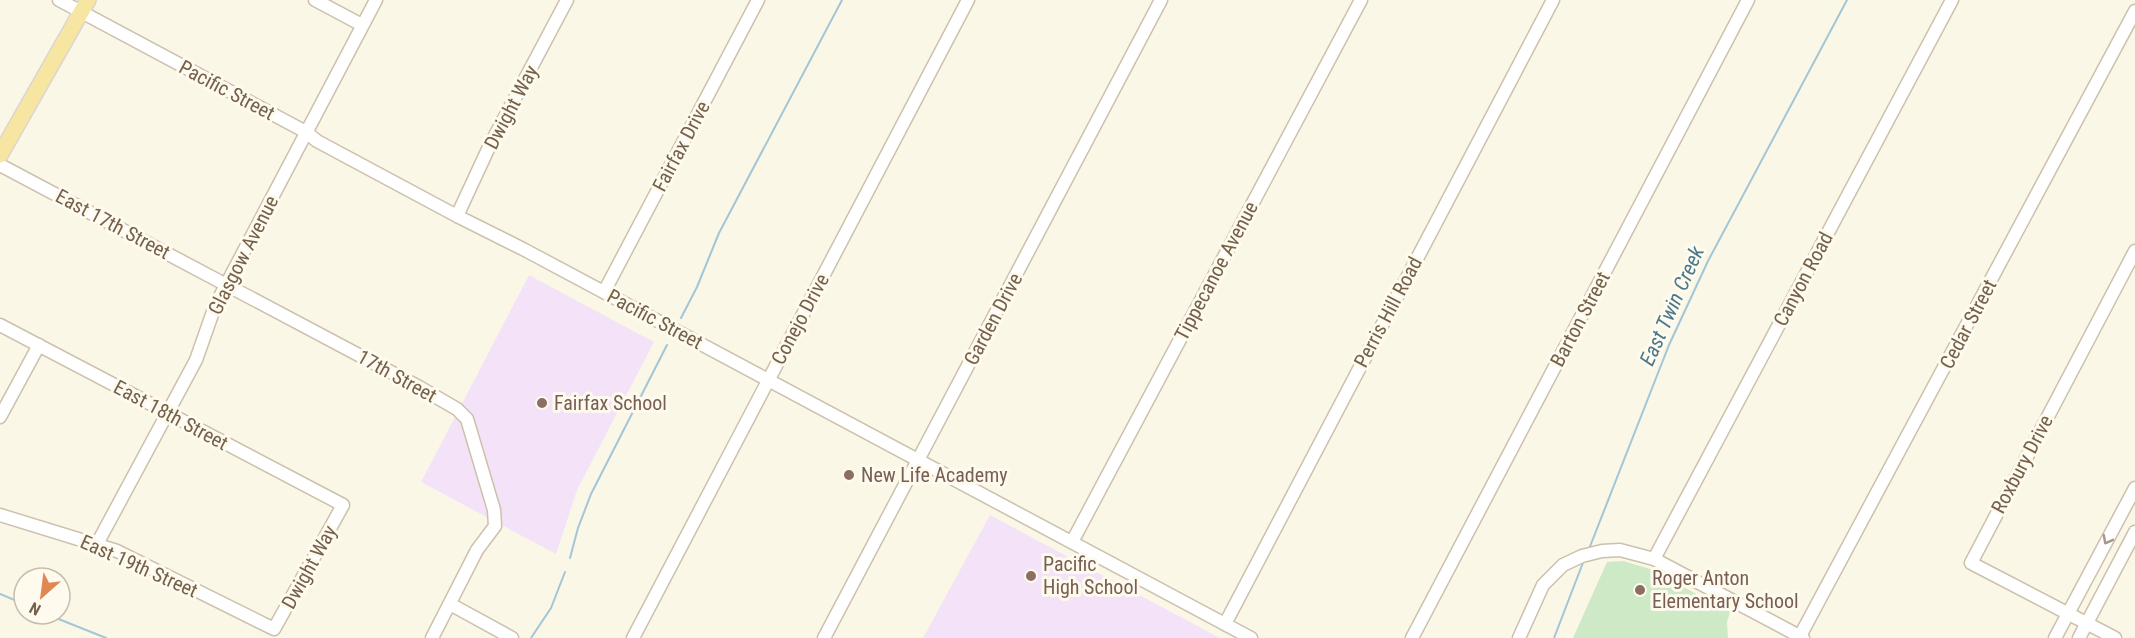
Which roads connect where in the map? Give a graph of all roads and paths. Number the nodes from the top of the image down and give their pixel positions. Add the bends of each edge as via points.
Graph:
1 (58, 0) edge
2 (315, 0) edge
3 (376, 0) edge
4 (567, 0) edge
5 (758, 0) edge
6 (968, 0) edge
7 (1161, 0) edge
8 (1361, 0) edge
9 (1552, 0) edge
10 (1748, 0) edge
11 (1952, 0) edge
12 (85, 6) edge
13 (2135, 11) edge
14 (362, 25) junction
15 (306, 132) junction
16 (0, 155) edge
17 (0, 165) edge
18 (457, 216) junction
19 (2135, 250) edge
20 (226, 284) junction
21 (604, 292) junction
22 (0, 325) edge
23 (39, 345) junction
24 (768, 379) junction
25 (168, 413) junction
26 (0, 417) edge
27 (918, 460) junction
28 (2135, 488) edge
29 (343, 505) joint
30 (0, 515) edge
31 (2135, 532) edge
32 (1072, 542) junction
33 (97, 544) junction
34 (1654, 559) junction
35 (450, 604) junction
36 (2068, 613) junction
37 (2086, 623) junction
38 (1225, 624) junction
39 (274, 629) joint
40 (1802, 637) edge
41 (432, 638) edge
42 (513, 638) edge
43 (633, 638) edge
44 (824, 638) edge
45 (1251, 638) edge
46 (1412, 638) edge
47 (1519, 638) edge
48 (2055, 638) edge
49 (2079, 638) edge
50 (2115, 638) edge

1 - 12 street, Pacific Street
2 - 14 street
3 - 14 street, Glasgow Avenue
4 - 18 street, Dwight Way
5 - 21 street, Fairfax Drive
6 - 24 street, Conejo Drive
7 - 27 street, Garden Drive
8 - 32 street, Tippecanoe Avenue
9 - 38 street, Perris Hill Road
10 - 46 street, Barton Street
11 - 34 street, Canyon Road
12 - 15 street, Pacific Street
12 - 16 main road
13 - 40 street, Cedar Street
14 - 15 street, Glasgow Avenue
15 - 18 street, Pacific Street
15 - 20 street, Glasgow Avenue
17 - 20 street, East 17th Street
18 - 21 street, Pacific Street
19 - 36 street, Roxbury Drive via 1971,563
20 - 25 street, Glasgow Avenue via 196,360
20 - 35 street, 17th Street via 457,409 467,418 494,510 495,526 477,550
21 - 24 street, Pacific Street
22 - 23 street, East 18th Street
23 - 25 street, East 18th Street
23 - 26 street
24 - 27 street, Pacific Street
24 - 43 street, Conejo Drive
25 - 29 street, East 18th Street
25 - 33 street, Glasgow Avenue
27 - 32 street, Pacific Street
27 - 44 street, Garden Drive
28 -> 36 street
29 - 39 street, Dwight Way
30 - 33 street, East 19th Street
31 - 37 street
32 - 38 street, Pacific Street
33 - 39 street, East 19th Street
34 - 40 street
34 - 47 street via 1632,551 1606,550 1563,565 1543,585
35 - 41 street
35 - 42 street
36 - 37 street, Roxbury Drive
36 - 48 street
37 - 49 street
37 - 50 street, Roxbury Drive
38 - 45 street, Pacific Street

